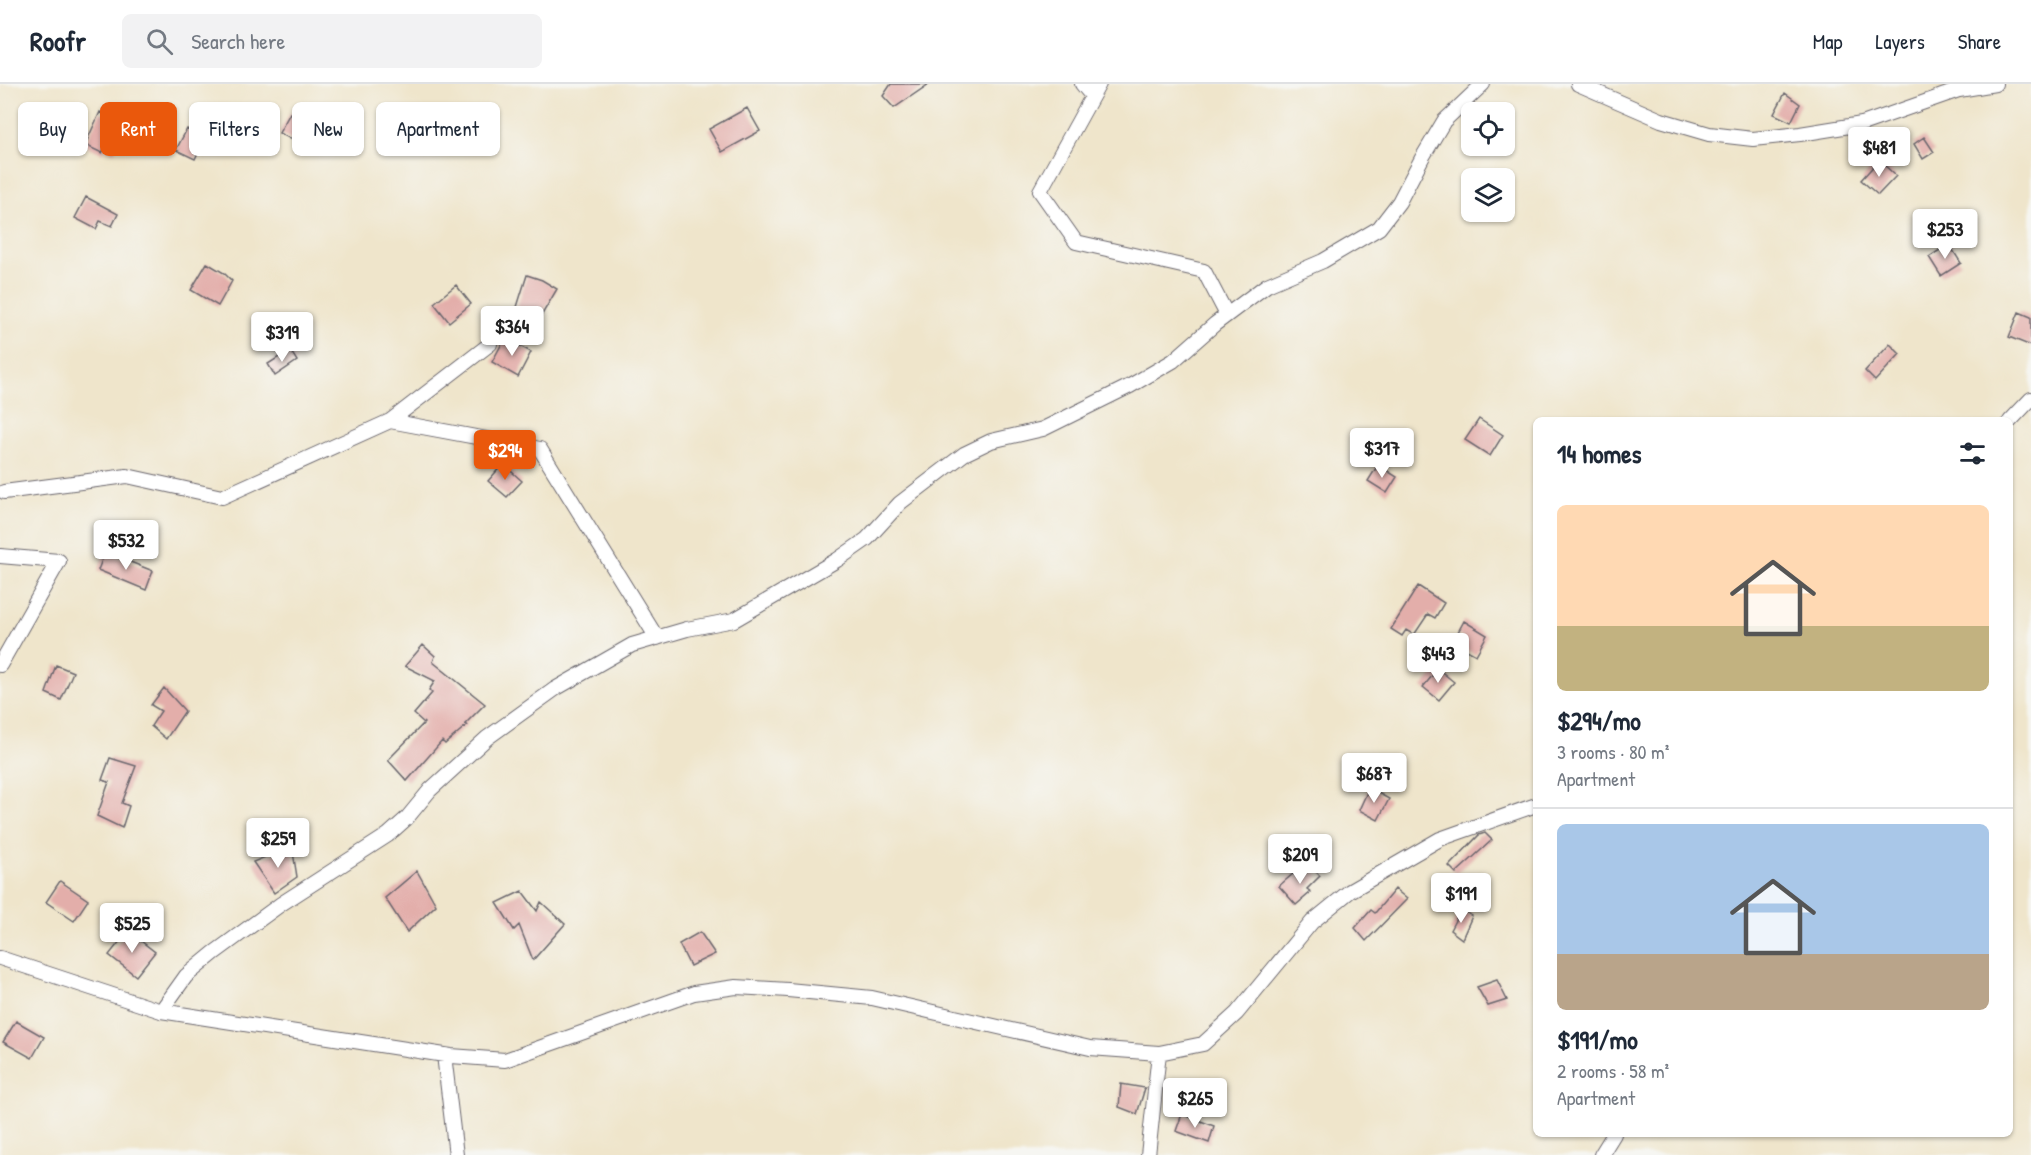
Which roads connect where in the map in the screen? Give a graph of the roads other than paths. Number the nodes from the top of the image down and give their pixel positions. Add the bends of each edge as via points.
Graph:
1 (1082, 84) edge
2 (1483, 84) edge
3 (1578, 84) edge
4 (1995, 84) edge
5 (1096, 90) edge
6 (1227, 315) junction
7 (490, 344) dead end
8 (2031, 399) edge
9 (2013, 418) edge
10 (390, 421) junction
11 (4, 492) dead end
12 (0, 556) edge
13 (657, 638) junction
14 (0, 665) edge
15 (1533, 806) edge
16 (0, 958) edge
17 (161, 1011) junction
18 (1159, 1053) junction
19 (444, 1055) junction
20 (1612, 1137) edge
21 (456, 1155) edge
22 (1148, 1155) edge
23 (1601, 1155) edge

1 - 5 street
2 - 6 street via 1444,122 1379,228 1323,261 1267,285
3 - 4 street via 1661,120 1709,134 1753,139 1862,124 1959,90
5 - 6 street via 1040,191 1076,242 1204,270
6 - 13 street via 1173,361 1130,386 1043,429 991,441 964,454 900,503 867,539 734,620
7 - 10 street
8 - 9 street
10 - 11 street via 222,497 127,476
10 - 13 street via 540,448
12 - 14 street via 59,561
13 - 17 street via 632,645 555,689 487,738 388,835 214,953 186,976
15 - 18 street via 1440,839 1350,891 1312,922 1237,1013 1203,1044
16 - 17 street
17 - 19 street
18 - 19 street via 1090,1048 872,999 736,987 694,993 505,1060
18 - 22 street
19 - 21 street
20 - 23 street

